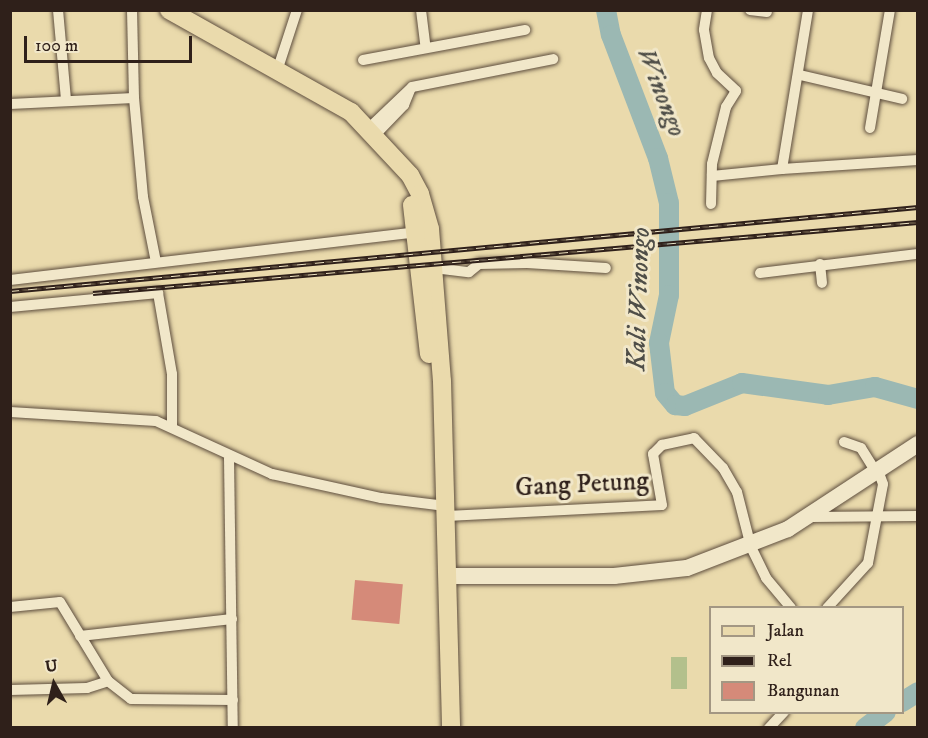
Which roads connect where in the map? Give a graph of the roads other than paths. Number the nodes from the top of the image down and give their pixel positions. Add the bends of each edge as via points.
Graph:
1 (58, 10) edge
2 (132, 10) edge
3 (169, 10) edge
4 (421, 10) edge
5 (707, 10) edge
6 (750, 10) edge
7 (808, 10) edge
8 (890, 10) edge
9 (767, 12) edge
10 (298, 13) edge
11 (525, 30) dead end
12 (426, 48) junction
13 (553, 59) dead end
14 (363, 60) dead end
15 (278, 68) junction
16 (800, 75) junction
17 (879, 96) junction
18 (134, 98) junction
19 (902, 99) dead end
20 (66, 100) junction
21 (10, 104) edge
22 (870, 128) dead end
23 (372, 131) junction
24 (918, 160) edge
25 (397, 161) junction
26 (782, 169) junction
27 (712, 176) junction
28 (711, 204) dead end
29 (418, 232) junction
30 (918, 254) edge
31 (156, 262) junction
32 (820, 264) junction
33 (434, 268) junction
34 (606, 268) dead end
35 (760, 273) dead end
36 (10, 280) edge
37 (822, 283) dead end
38 (10, 307) edge
39 (10, 412) edge
40 (441, 418) junction
41 (172, 425) junction
42 (844, 442) dead end
43 (918, 444) edge
44 (229, 458) junction
45 (882, 468) junction
46 (447, 511) junction
47 (918, 516) edge
48 (811, 517) junction
49 (876, 517) junction
50 (751, 547) junction
51 (450, 576) junction
52 (790, 606) edge
53 (829, 606) edge
54 (10, 607) edge
55 (232, 619) junction
56 (81, 636) junction
57 (108, 681) junction
58 (10, 690) edge
59 (233, 700) junction
60 (782, 714) edge
61 (233, 728) edge
62 (451, 728) edge
63 (770, 728) edge

1 - 20 street
2 - 18 street
3 - 15 main road
4 - 12 street
5 - 27 street via 704,30 709,58 717,73 736,91 726,107
6 - 9 street
7 - 16 street
8 - 17 street
10 - 15 street
11 - 12 street
12 - 14 street
13 - 23 street via 412,87 404,105
15 - 23 main road via 326,95
16 - 17 street
16 - 26 street
17 - 19 street
17 - 22 street
18 - 20 street
18 - 31 street via 143,197
20 - 21 street
23 - 25 main road
24 - 26 street
25 - 29 main road
25 - 33 main road via 410,175 424,204
26 - 27 street
27 - 28 street
29 - 31 street
29 - 40 main road via 433,388
30 - 32 street
31 - 36 street
32 - 35 street
32 - 37 street
33 - 34 street via 469,272 479,264 527,263
33 - 40 main road
38 - 41 street via 158,293 172,374
39 - 41 street via 119,417
40 - 46 main road
41 - 44 street
42 - 45 street via 861,448
43 - 45 main road
44 - 46 street via 321,486
44 - 55 street
45 - 48 main road
45 - 49 street
46 - 50 street, Gang Petung via 662,505 655,451 692,438 703,444 737,492
46 - 51 main road
47 - 49 street
48 - 49 street
48 - 50 main road
49 - 53 street via 868,562
50 - 51 main road via 653,574
50 - 52 street via 766,578
51 - 62 main road
54 - 56 street via 60,602
55 - 56 street
55 - 59 street
56 - 57 street
57 - 58 street via 87,688
57 - 59 street via 131,699
59 - 61 street
60 - 63 street

